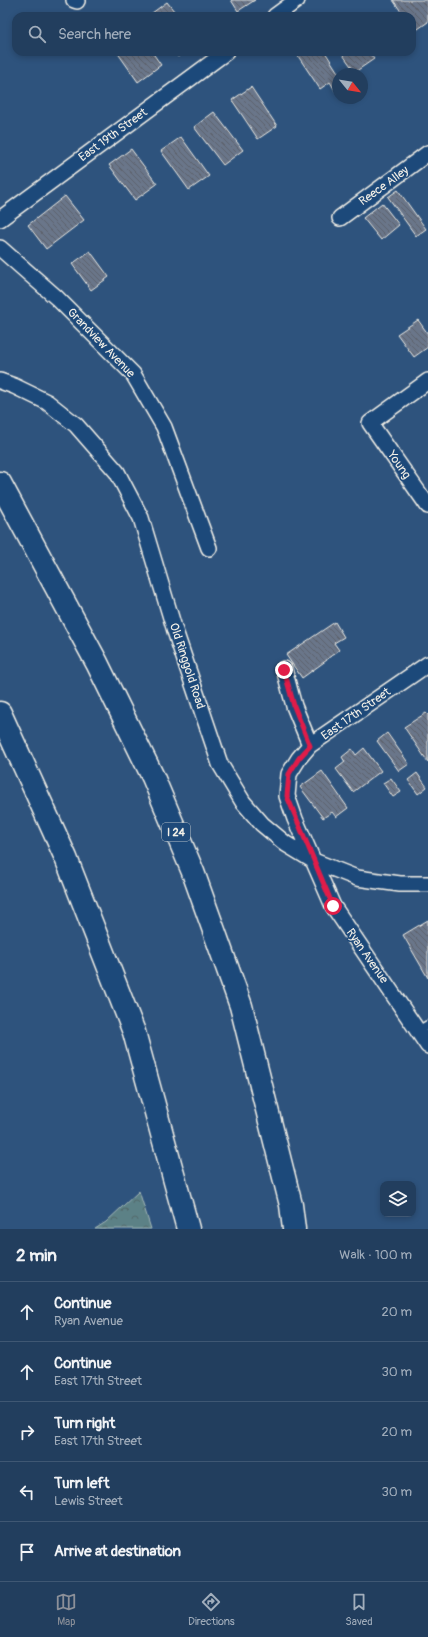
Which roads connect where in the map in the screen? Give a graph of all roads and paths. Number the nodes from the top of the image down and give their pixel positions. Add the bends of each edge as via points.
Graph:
1 (297, 0) edge
2 (280, 12) edge
3 (221, 56) edge
4 (428, 153) edge
5 (0, 218) edge
6 (340, 218) dead end
7 (0, 248) edge
8 (428, 381) edge
9 (7, 384) edge
10 (0, 483) edge
11 (428, 506) edge
12 (209, 548) dead end
13 (428, 664) edge
14 (284, 670) dead end
15 (0, 713) edge
16 (310, 746) junction
17 (314, 861) junction
18 (428, 884) edge
19 (423, 1028) edge
20 (428, 1046) edge
21 (188, 1229) edge
22 (294, 1229) edge

1 - 2 street
3 - 5 street, East 19th Street
4 - 6 street, Reece Alley
7 - 12 street, Grandview Avenue via 57,298 133,374 164,427
8 - 11 street, Young via 370,423
9 - 17 street, Old Ringgold Road via 48,402 76,425 117,472 141,518 175,631 220,764 242,802 262,824 286,844
10 - 22 highway, I 24 via 97,663 153,777 193,872 241,1006 291,1205
13 - 16 street, East 17th Street
14 - 16 street via 294,706
15 - 21 highway via 66,858 134,1032
16 - 17 street, East 17th Street via 289,774 287,796
17 - 18 street, Old Ringgold Road via 357,878 400,884
17 - 19 street, Ryan Avenue via 333,906
19 - 20 street, Ryan Avenue

